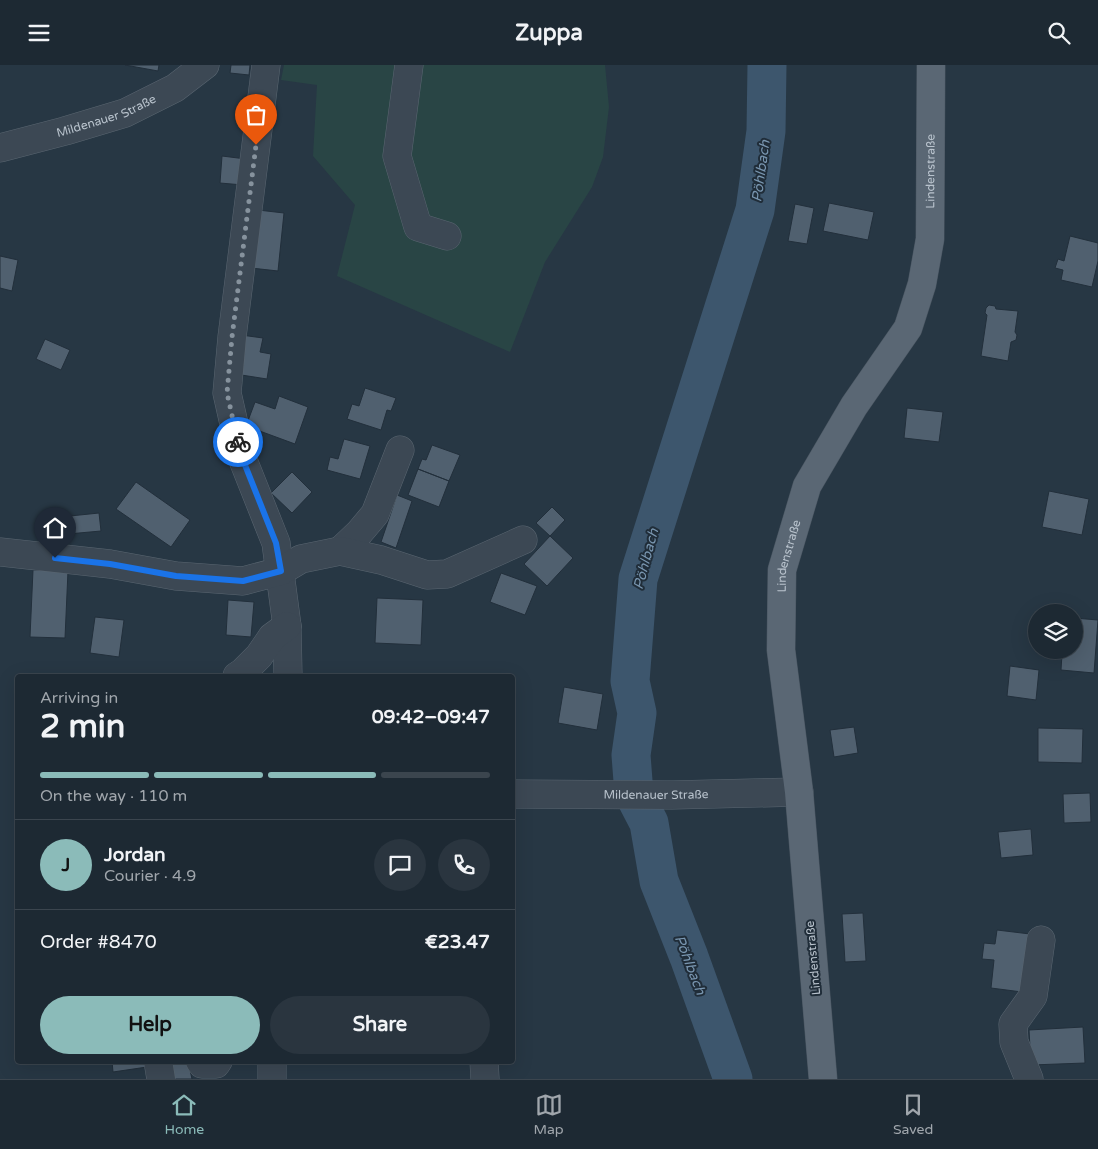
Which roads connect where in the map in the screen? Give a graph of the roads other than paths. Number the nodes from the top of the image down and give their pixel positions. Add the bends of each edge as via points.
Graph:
1 (205, 65) edge
2 (266, 65) edge
3 (409, 65) edge
4 (931, 65) edge
5 (0, 148) edge
6 (447, 236) dead end
7 (400, 450) dead end
8 (523, 540) dead end
9 (340, 551) junction
10 (0, 552) edge
11 (281, 571) junction
12 (287, 626) junction
13 (240, 674) edge
14 (288, 674) edge
15 (799, 792) junction
16 (515, 794) edge
17 (1040, 939) dead end
18 (158, 1064) edge
19 (272, 1064) edge
20 (484, 1064) edge
21 (161, 1079) edge
22 (272, 1079) edge
23 (486, 1079) edge
24 (823, 1079) edge
25 (1029, 1079) edge

1 - 5 street, Mildenauer Straße via 175,88 125,113
2 - 11 street via 227,393 241,455 276,543
3 - 6 street via 397,156 418,227
4 - 15 main road, Lindenstraße via 930,239 922,284 908,328 854,406 807,486 782,570 781,650
7 - 9 street via 375,514
8 - 9 street via 447,574 427,575
9 - 11 street via 301,559
10 - 11 street via 233,581
11 - 12 street
12 - 13 street via 272,637 259,656
12 - 14 street
15 - 16 street, Mildenauer Straße
15 - 24 main road, Lindenstraße
17 - 25 street via 1033,996 1013,1024 1014,1042
18 - 21 street
19 - 22 street
20 - 23 street

